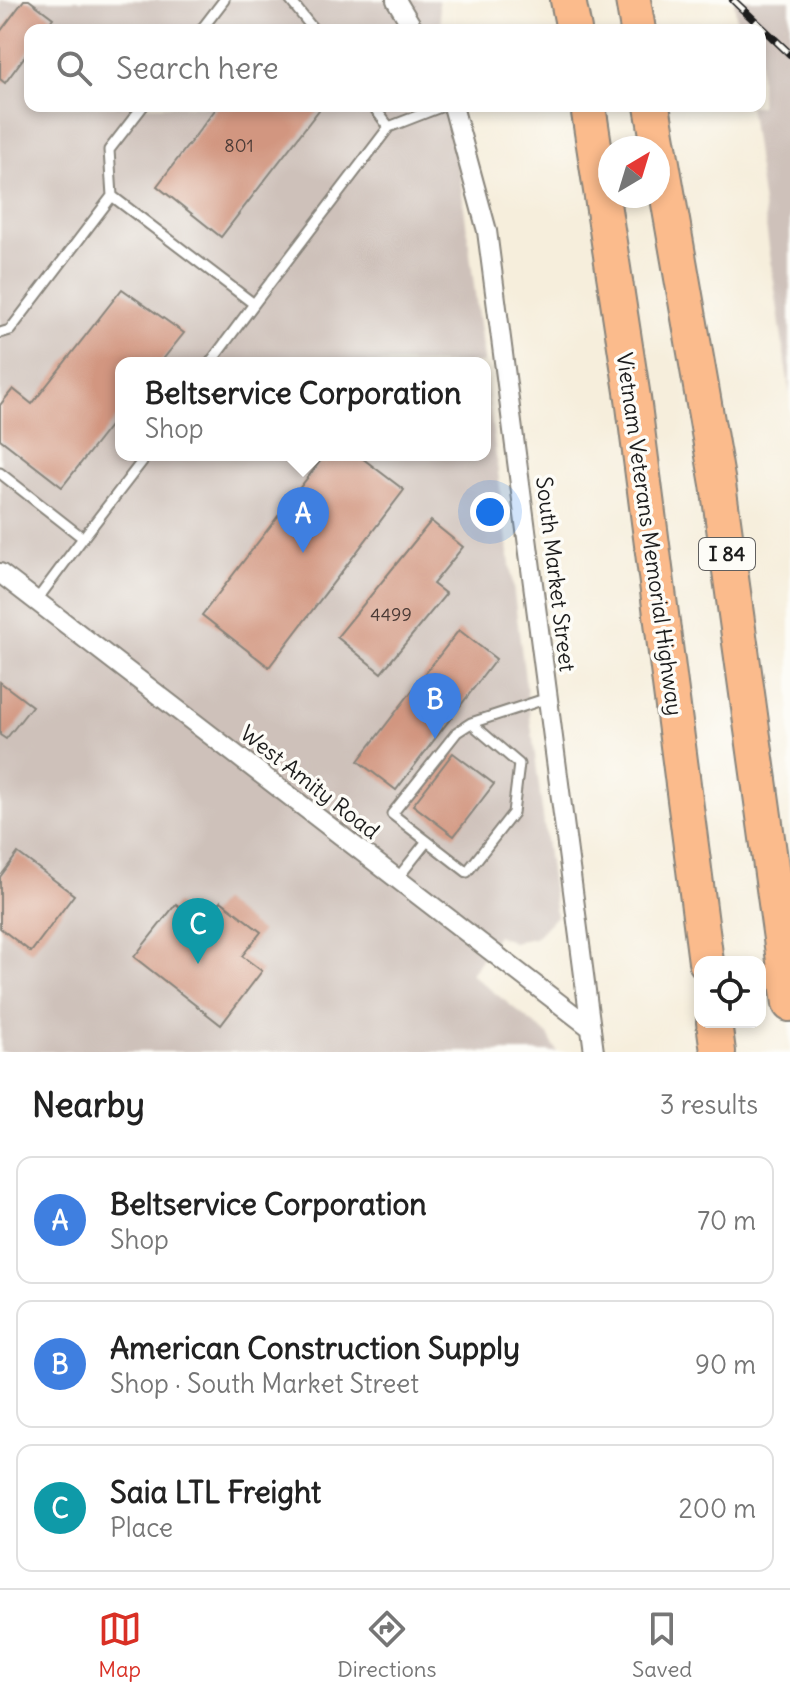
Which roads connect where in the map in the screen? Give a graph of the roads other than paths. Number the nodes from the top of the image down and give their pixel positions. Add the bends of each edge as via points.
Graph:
1 (224, 0) edge
2 (290, 0) edge
3 (396, 0) edge
4 (568, 0) edge
5 (633, 0) edge
6 (206, 24) edge
7 (309, 24) edge
8 (410, 24) edge
9 (573, 24) edge
10 (637, 24) edge
11 (138, 112) edge
12 (378, 112) edge
13 (428, 112) edge
14 (455, 112) edge
15 (589, 112) edge
16 (653, 112) edge
17 (389, 127) junction
18 (112, 196) junction
19 (254, 304) junction
20 (0, 333) edge
21 (214, 357) edge
22 (142, 461) edge
23 (0, 473) edge
24 (83, 538) junction
25 (0, 573) edge
26 (36, 601) junction
27 (548, 698) junction
28 (471, 723) junction
29 (427, 841) junction
30 (397, 879) junction
31 (705, 956) edge
32 (790, 1004) edge
33 (591, 1028) junction
34 (715, 1028) edge
35 (594, 1052) edge
36 (718, 1052) edge

1 - 6 lane
2 - 7 lane
3 - 8 street
4 - 9 highway
5 - 10 highway
11 - 18 lane via 109,150
12 - 17 lane
13 - 17 lane
14 - 27 street, South Market Street via 487,231
15 - 31 highway, Vietnam Veterans Memorial Highway via 633,398
16 - 32 highway, I 84 via 718,484
17 - 19 lane
18 - 19 lane
18 - 20 lane via 10,330
19 - 21 lane
22 - 24 lane
23 - 24 lane
24 - 26 lane
25 - 26 street, West Amity Road
26 - 30 street, West Amity Road
27 - 28 lane
27 - 33 street, South Market Street
28 - 29 lane via 457,732 392,814
28 - 29 lane via 519,764 513,813 467,872
29 - 30 lane
30 - 33 street, West Amity Road
33 - 35 street, South Market Street
34 - 36 highway

